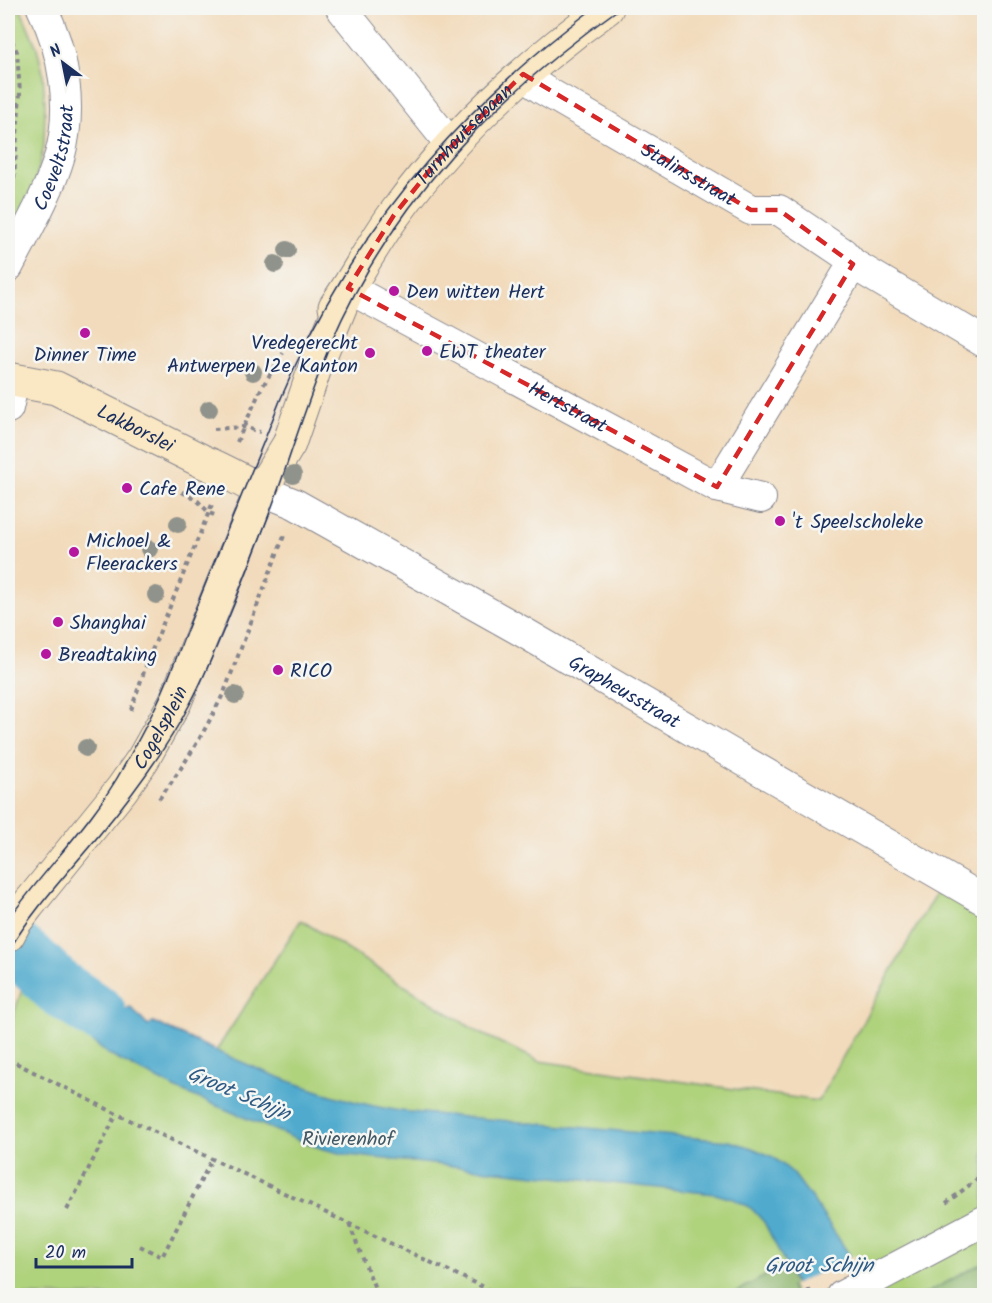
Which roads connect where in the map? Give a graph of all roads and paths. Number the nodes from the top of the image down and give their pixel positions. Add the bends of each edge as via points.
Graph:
1 (42, 8) edge
2 (341, 8) edge
3 (607, 8) edge
4 (8, 32) edge
5 (523, 74) junction
6 (451, 145) junction
7 (8, 190) edge
8 (853, 264) junction
9 (8, 267) edge
10 (348, 288) junction
11 (984, 342) edge
12 (10, 389) edge
13 (717, 488) junction
14 (261, 490) junction
15 (761, 498) dead end
16 (209, 513) dead end
17 (130, 713) dead end
18 (984, 900) edge
19 (11, 928) edge
20 (10, 973) dead end
21 (8, 979) edge
22 (8, 1059) edge
23 (117, 1114) junction
24 (212, 1159) junction
25 (67, 1210) dead end
26 (984, 1221) edge
27 (349, 1223) junction
28 (140, 1246) dead end
29 (378, 1296) edge
30 (502, 1296) edge
31 (842, 1296) edge

1 - 9 street, Coeveltstraat via 62,64 66,122 50,180
2 - 6 street
3 - 5 main road, Turnhoutsebaan
4 - 7 path via 17,52 20,93 14,179
5 - 6 main road, Turnhoutsebaan
5 - 8 street, Stalinsstraat via 542,89 751,210 779,210
6 - 10 main road, Turnhoutsebaan via 394,215
8 - 11 street, Stalinsstraat
8 - 13 street
10 - 13 street, Hertstraat
10 - 14 main road, Cogelsplein via 315,336 269,436
12 - 14 main road, Lakborslei via 56,388
13 - 15 street, Hertstraat
14 - 18 street, Grapheusstraat via 295,504 495,615
14 - 19 main road, Cogelsplein via 175,702 143,759
16 - 17 path
20 - 21 path
22 - 23 path
23 - 24 path
23 - 25 path
24 - 27 path
24 - 28 path via 162,1257
26 - 31 street
27 - 29 path
27 - 30 path

